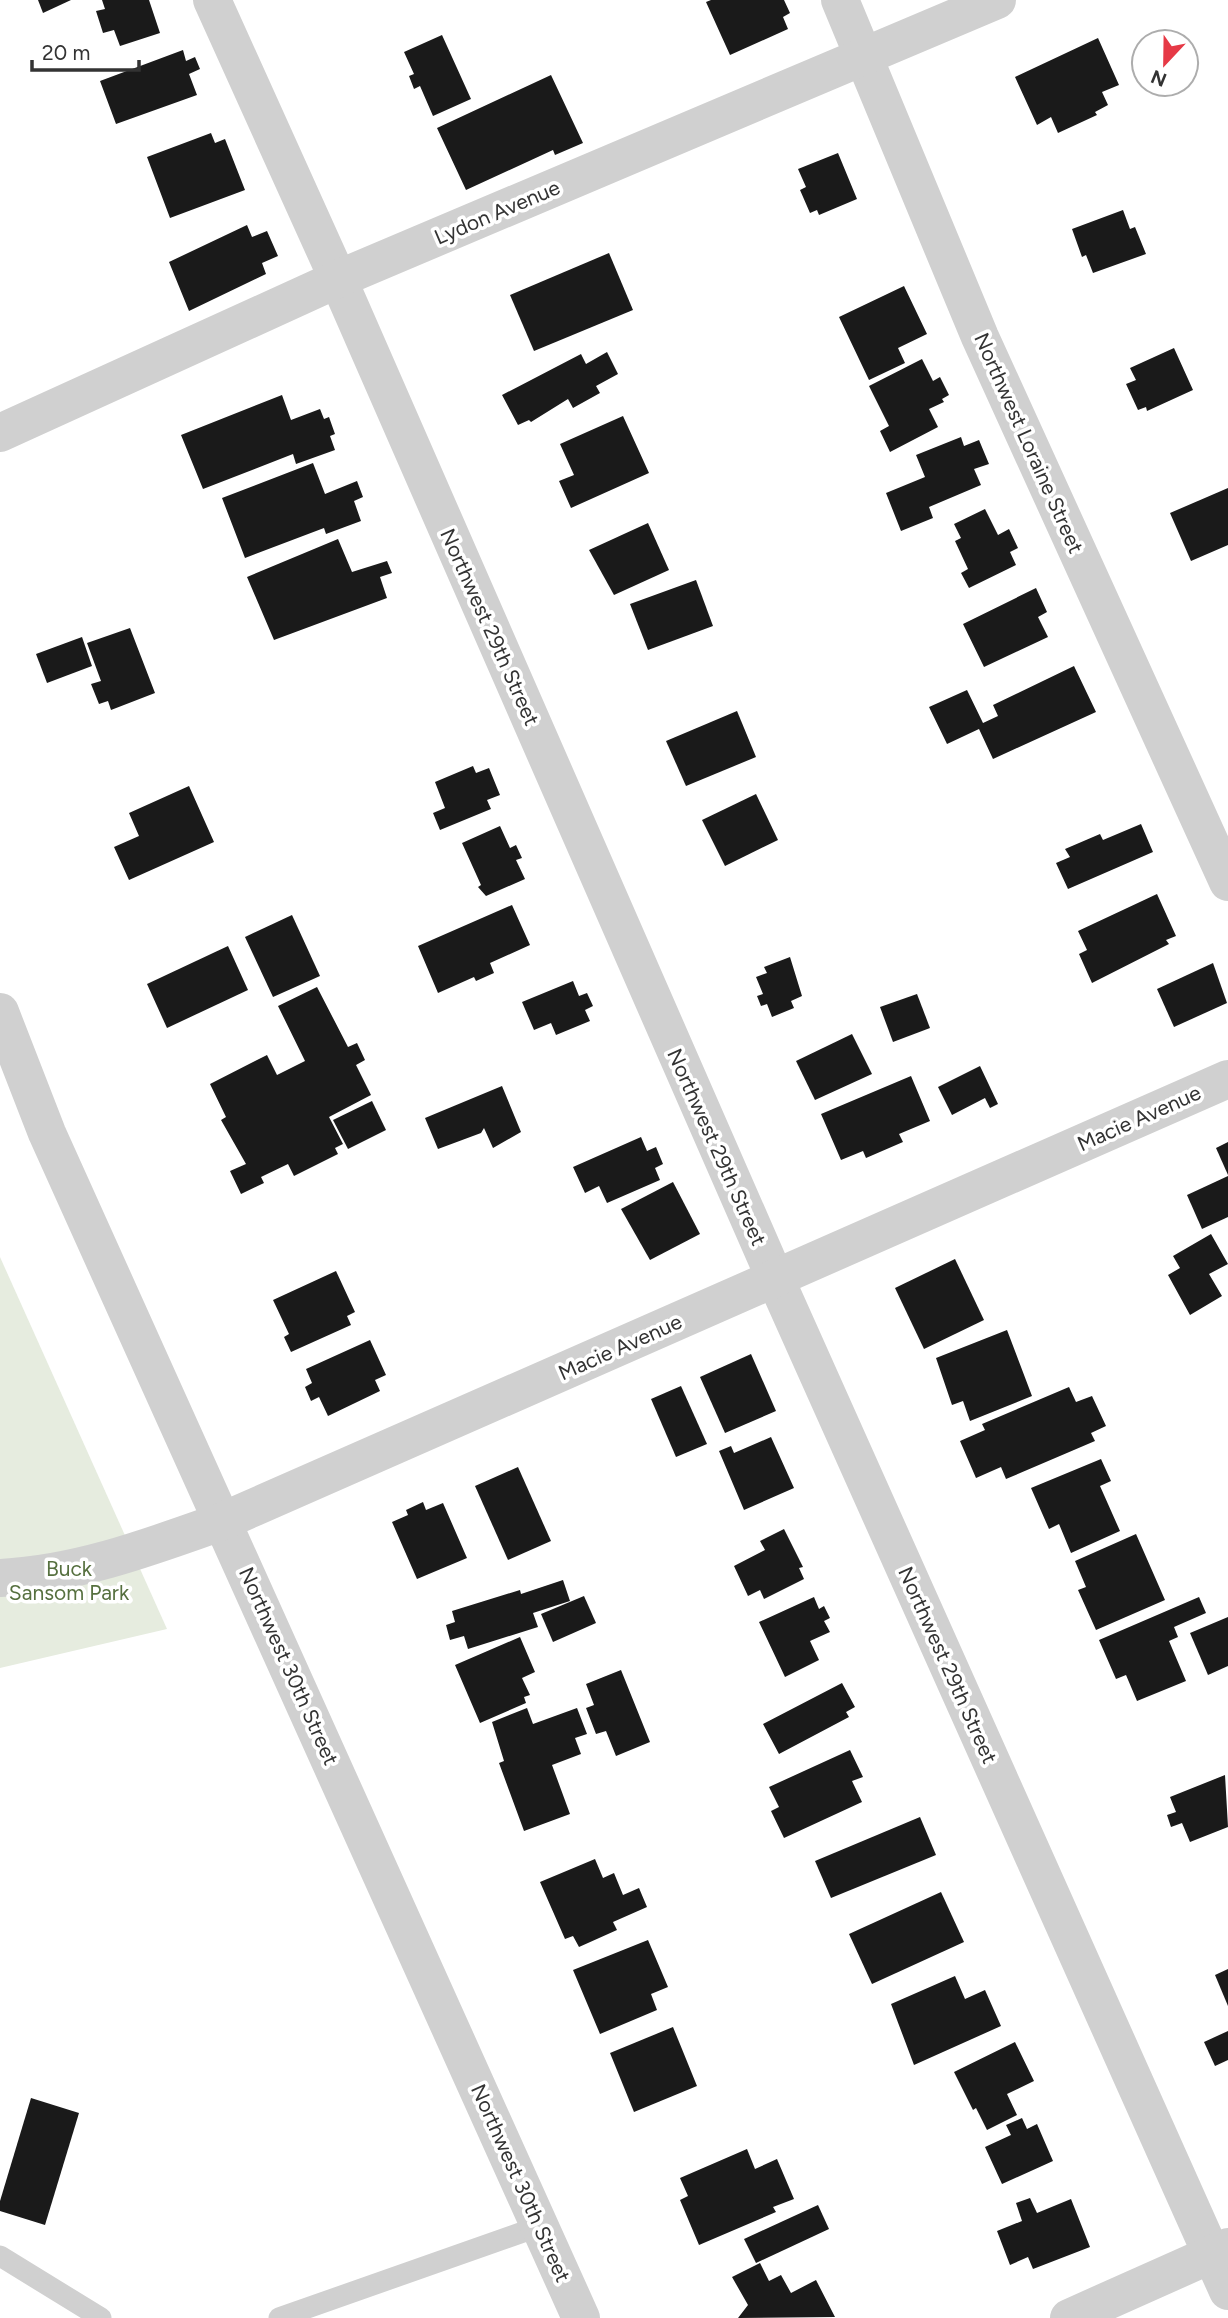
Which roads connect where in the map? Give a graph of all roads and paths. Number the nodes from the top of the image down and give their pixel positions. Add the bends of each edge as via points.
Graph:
1 (212, 0) edge
2 (840, 0) edge
3 (997, 0) edge
4 (864, 59) junction
5 (338, 279) junction
6 (0, 433) edge
7 (1228, 883) edge
8 (0, 1012) edge
9 (1228, 1079) edge
10 (775, 1278) junction
11 (223, 1521) junction
12 (0, 1578) edge
13 (540, 2226) junction
14 (1220, 2250) edge
15 (0, 2256) edge
16 (1228, 2291) edge
17 (101, 2318) edge
18 (279, 2318) edge
19 (581, 2318) edge
20 (1069, 2318) edge

1 - 5 street, Northwest 29th Street
2 - 4 street, Northwest Loraine Street
3 - 4 street, Lydon Avenue
4 - 5 street, Lydon Avenue
4 - 7 street, Northwest Loraine Street via 980,337
5 - 6 street, Lydon Avenue
5 - 10 street, Northwest 29th Street
8 - 11 street, Northwest 30th Street via 47,1133
9 - 10 street, Macie Avenue
10 - 11 street, Macie Avenue
10 - 14 street, Northwest 29th Street
11 - 12 street, Macie Avenue via 135,1553 46,1576
11 - 13 street, Northwest 30th Street
13 - 18 lane
13 - 19 street, Northwest 30th Street
14 - 16 street, Northwest 29th Street
14 - 20 street
15 - 17 lane

